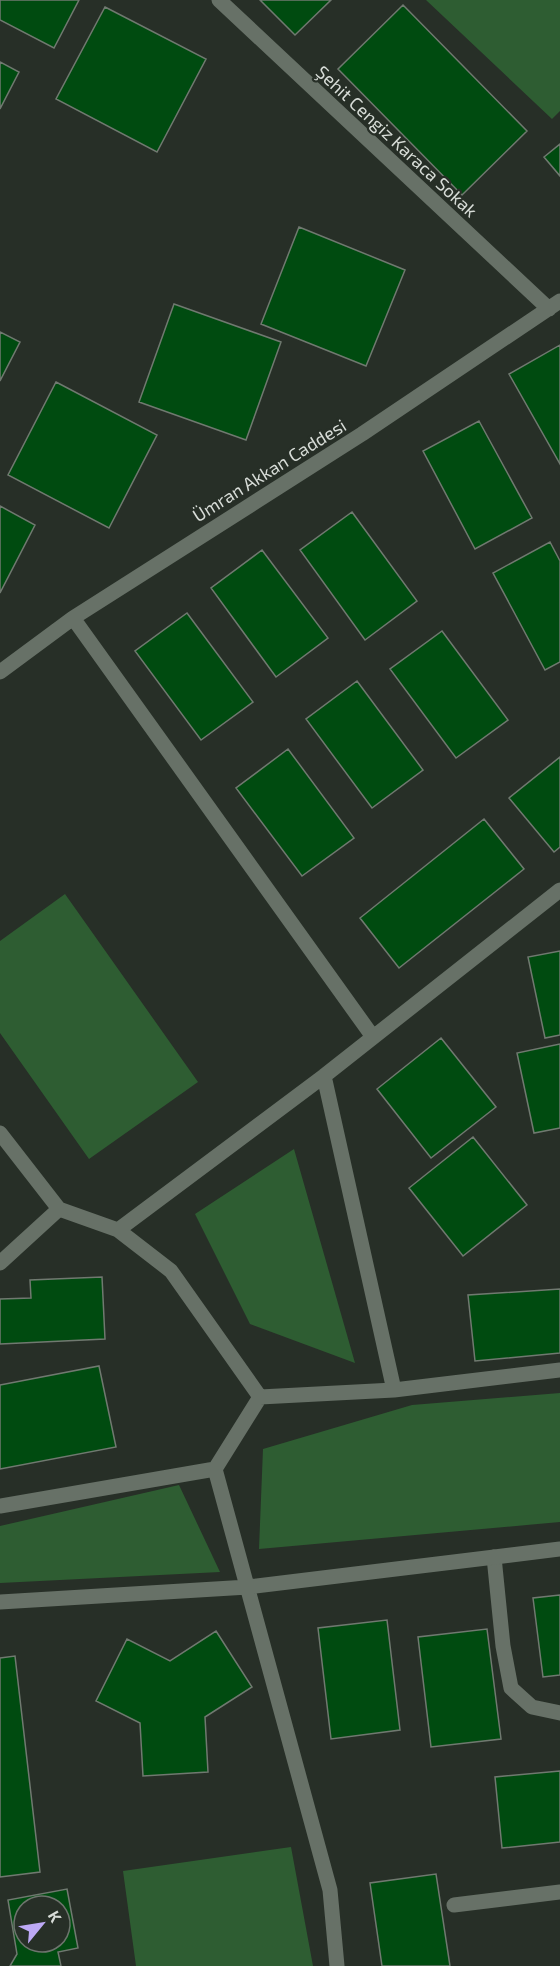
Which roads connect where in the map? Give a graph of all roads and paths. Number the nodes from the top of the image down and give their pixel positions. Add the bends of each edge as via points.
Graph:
1 (219, 0) edge
2 (554, 305) edge
3 (73, 618) junction
4 (2, 668) edge
5 (560, 890) edge
6 (373, 1037) junction
7 (324, 1076) junction
8 (0, 1133) edge
9 (59, 1209) junction
10 (118, 1230) junction
11 (0, 1263) edge
12 (560, 1370) edge
13 (394, 1390) junction
14 (260, 1396) junction
15 (215, 1469) junction
16 (0, 1506) edge
17 (560, 1549) edge
18 (494, 1557) junction
19 (248, 1587) junction
20 (0, 1602) edge
21 (560, 1713) edge
22 (560, 1892) edge
23 (454, 1905) dead end
24 (337, 1966) edge

1 - 2 street, Şehit Cengiz Karaca Sokak
2 - 3 street, Ümran Akkan Caddesi via 362,434
3 - 4 street, Ümran Akkan Caddesi
3 - 6 street
5 - 6 street
6 - 7 street
7 - 10 street
7 - 13 street
8 - 9 street
9 - 10 street
9 - 11 street
10 - 14 street via 171,1271
12 - 13 street
13 - 14 street
14 - 15 street
15 - 16 street
15 - 19 street
17 - 18 street
18 - 19 street
18 - 21 street via 511,1688 532,1707
19 - 20 street
19 - 24 street via 330,1890
22 - 23 street

